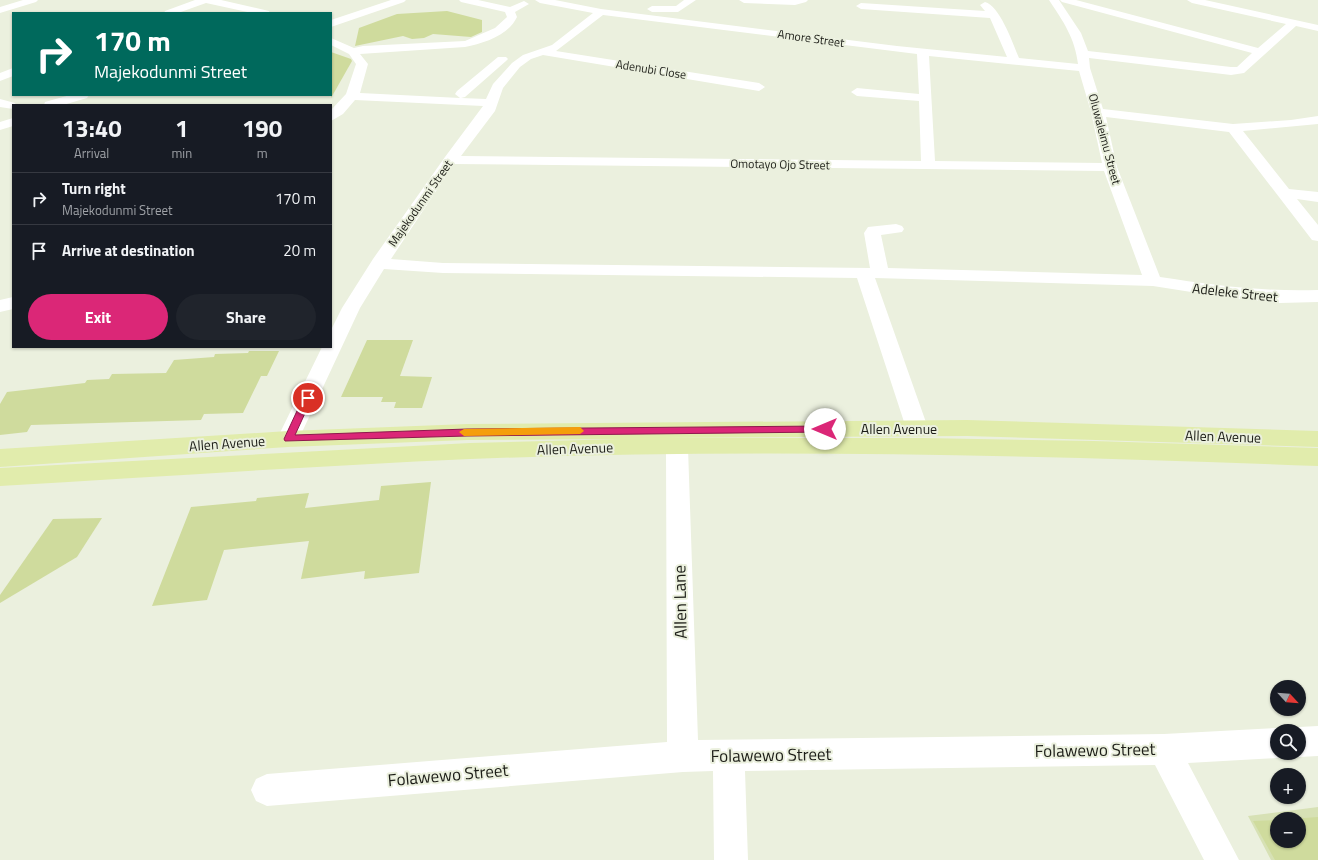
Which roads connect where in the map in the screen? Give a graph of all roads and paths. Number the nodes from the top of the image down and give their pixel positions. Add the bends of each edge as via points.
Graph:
1 (33, 0) edge
2 (204, 0) edge
3 (208, 0) edge
4 (388, 0) edge
5 (401, 0) edge
6 (464, 0) edge
7 (532, 0) edge
8 (540, 0) edge
9 (588, 0) edge
10 (691, 0) edge
11 (744, 0) edge
12 (803, 0) edge
13 (979, 0) edge
14 (1054, 0) edge
15 (1065, 0) edge
16 (1192, 0) edge
17 (1083, 2) edge
18 (861, 6) dead end
19 (639, 8) junction
20 (0, 10) edge
21 (511, 10) junction
22 (172, 12) edge
23 (261, 12) edge
24 (601, 12) junction
25 (629, 15) junction
26 (994, 15) junction
27 (332, 20) edge
28 (1294, 23) junction
29 (332, 24) edge
30 (1318, 28) edge
31 (332, 42) edge
32 (353, 52) junction
33 (543, 52) junction
34 (923, 52) junction
35 (1260, 52) junction
36 (1082, 54) junction
37 (502, 59) dead end
38 (1015, 62) junction
39 (1084, 68) junction
40 (12, 72) edge
41 (0, 77) edge
42 (0, 81) edge
43 (472, 84) junction
44 (12, 85) edge
45 (497, 86) junction
46 (759, 87) dead end
47 (857, 92) dead end
48 (461, 94) dead end
49 (48, 96) edge
50 (81, 96) edge
51 (94, 96) edge
52 (352, 96) junction
53 (925, 98) junction
54 (65, 103) edge
55 (492, 103) junction
56 (8, 108) edge
57 (1098, 112) junction
58 (332, 116) edge
59 (0, 120) edge
60 (1318, 120) edge
61 (12, 122) edge
62 (0, 126) edge
63 (1233, 128) junction
64 (450, 160) junction
65 (928, 166) junction
66 (1110, 166) junction
67 (1284, 193) junction
68 (1318, 197) edge
69 (896, 229) dead end
70 (1318, 236) edge
71 (379, 263) junction
72 (872, 273) junction
73 (1153, 281) junction
74 (1318, 296) edge
75 (12, 303) edge
76 (0, 306) edge
77 (332, 348) edge
78 (332, 348) edge
79 (917, 428) junction
80 (288, 439) junction
81 (677, 448) junction
82 (1316, 454) edge
83 (0, 458) edge
84 (0, 476) edge
85 (1318, 741) edge
86 (1306, 742) edge
87 (1270, 743) edge
88 (1164, 749) junction
89 (683, 756) junction
90 (729, 756) junction
91 (267, 790) dead end
92 (731, 860) edge
93 (1222, 860) edge

1 - 20 street
2 - 22 street
3 - 23 street
4 - 27 street
5 - 29 street
6 - 21 street
7 - 21 street
8 - 24 street, Amore Street
9 - 19 street
10 - 19 street via 678,9
11 - 12 street
13 - 26 street
14 - 36 street, Oluwaleimu Street via 1076,33
15 - 17 street
16 - 28 street
17 - 35 street
18 - 26 street
19 - 25 street
21 - 32 street via 512,17 508,24 475,42 362,49
24 - 25 street, Amore Street
24 - 33 street, Majekodunmi Street via 556,47
25 - 34 street, Amore Street
26 - 38 street
28 - 30 street
28 - 35 street
31 - 32 street
32 - 52 street via 362,64 358,84
33 - 45 street, Majekodunmi Street via 527,57 516,65
33 - 46 street, Adenubi Close
34 - 38 street, Amore Street
34 - 53 street
35 - 36 street via 1240,70 1231,71
36 - 39 street, Oluwaleimu Street
37 - 43 street
38 - 39 street, Amore Street
39 - 57 street, Oluwaleimu Street
40 - 41 street
42 - 44 street
43 - 45 street
43 - 48 street
45 - 55 street, Majekodunmi Street
47 - 53 street
49 - 54 street
50 - 54 street
51 - 54 street
52 - 55 street
52 - 58 street via 345,106
53 - 65 street
55 - 64 street, Majekodunmi Street
56 - 59 street
57 - 63 street
57 - 66 street, Oluwaleimu Street
60 - 63 street
61 - 62 street
63 - 67 street
64 - 65 street, Omotayo Ojo Street
64 - 71 street, Majekodunmi Street
65 - 66 street, Omotayo Ojo Street
66 - 73 street, Oluwaleimu Street
67 - 68 street
67 - 70 street
69 - 72 street via 874,230 872,233
71 - 72 street, Adeleke Street via 451,268
71 - 77 street, Majekodunmi Street via 351,308
72 - 73 street, Adeleke Street
72 - 79 street
73 - 74 street, Adeleke Street via 1223,292 1280,297
75 - 76 street
78 - 80 street, Majekodunmi Street
79 - 80 main road, Allen Avenue via 467,432
79 - 82 main road, Allen Avenue via 974,428
80 - 83 main road, Allen Avenue
81 - 82 main road, Allen Avenue via 939,446
81 - 84 main road, Allen Avenue via 470,451
81 - 89 street, Allen Lane
85 - 86 street
87 - 88 street, Folawewo Street
88 - 90 street, Folawewo Street
88 - 93 street
89 - 90 street, Folawewo Street
89 - 91 street, Folawewo Street
90 - 92 street

